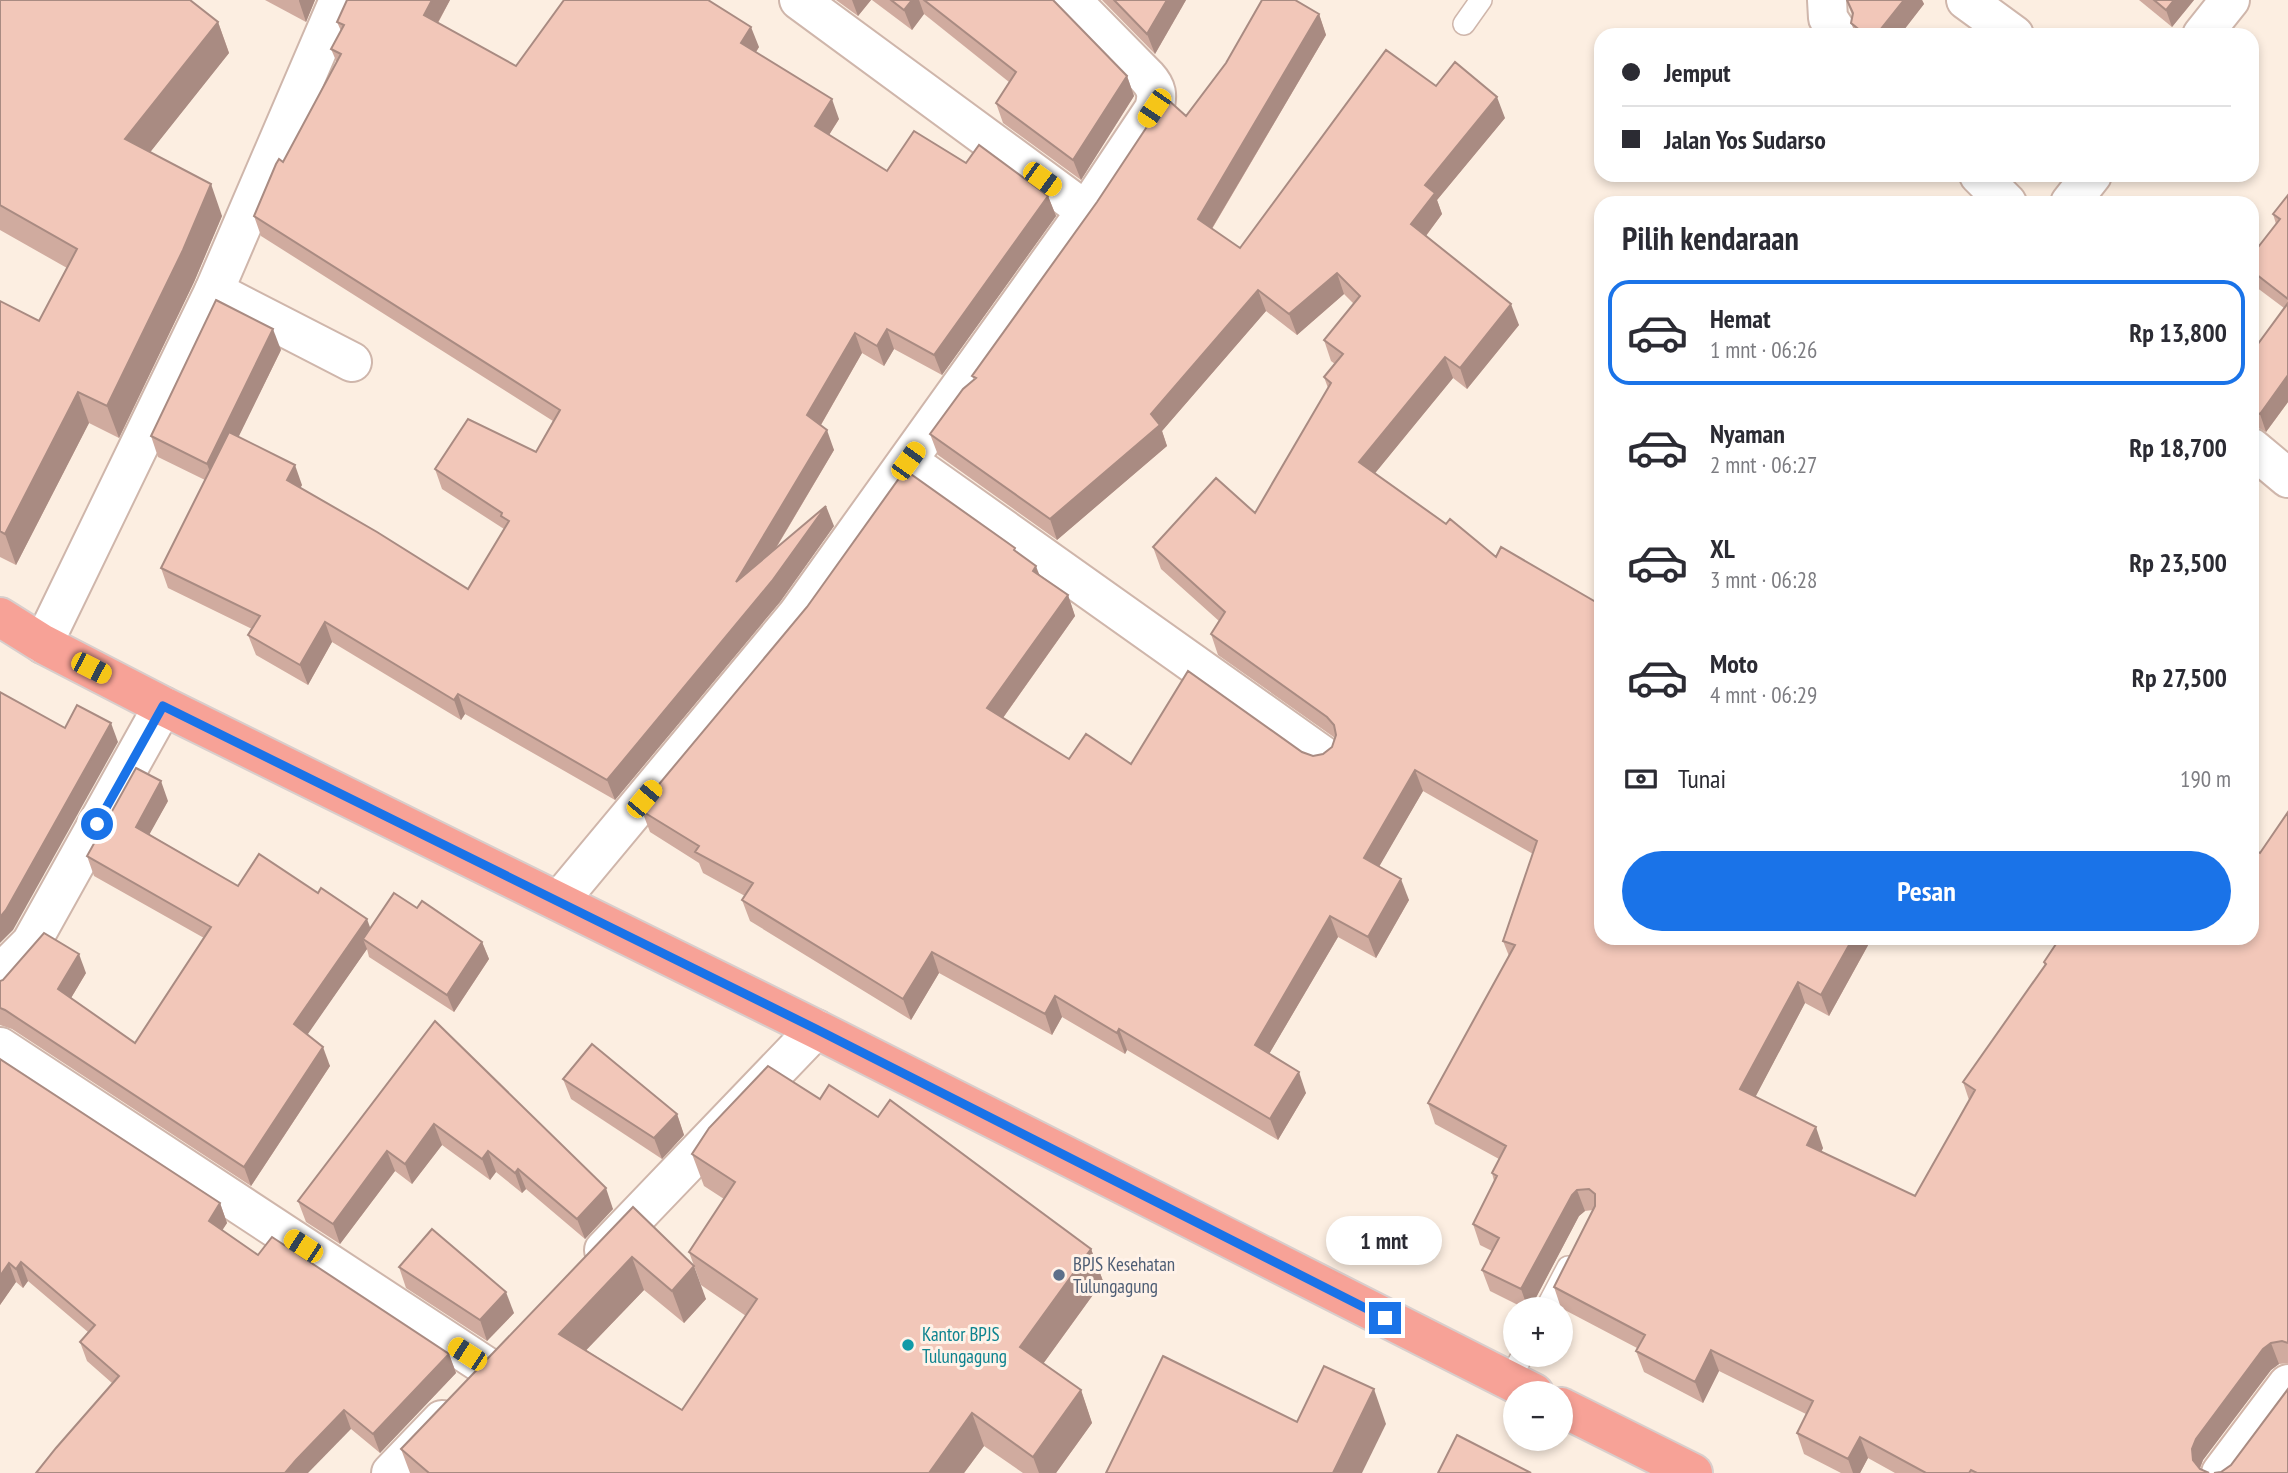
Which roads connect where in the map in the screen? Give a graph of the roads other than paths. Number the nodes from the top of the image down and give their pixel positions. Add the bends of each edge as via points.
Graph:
1 (339, 0) edge
2 (799, 0) edge
3 (1071, 0) edge
4 (1481, 0) edge
5 (1827, 0) edge
6 (1966, 0) edge
7 (2230, 0) edge
8 (1464, 24) dead end
9 (1834, 28) edge
10 (2004, 28) edge
11 (2208, 28) edge
12 (1986, 182) edge
13 (2086, 182) edge
14 (2000, 196) edge
15 (2076, 196) edge
16 (1086, 211) junction
17 (215, 291) junction
18 (352, 362) dead end
19 (2259, 454) edge
20 (908, 461) junction
21 (2288, 478) edge
22 (0, 617) edge
23 (43, 644) junction
24 (163, 706) junction
25 (1322, 755) edge
26 (559, 901) junction
27 (0, 980) edge
28 (816, 1029) junction
29 (0, 1047) edge
30 (1578, 1247) edge
31 (576, 1279) edge
32 (1552, 1297) edge
33 (1522, 1376) edge
34 (2288, 1384) edge
35 (1573, 1413) edge
36 (391, 1473) edge
37 (1693, 1473) edge
38 (2221, 1473) edge

1 - 17 street
2 - 16 street
3 - 16 street via 1147,77 1158,96
4 - 8 lane
5 - 9 street via 1828,18
6 - 10 street
7 - 11 street
12 - 14 street
13 - 15 street
16 - 20 street
17 - 18 street
17 - 23 street
19 - 21 street
20 - 25 street
20 - 26 street via 797,615
22 - 23 highway
23 - 24 highway
24 - 26 highway
24 - 27 street via 31,943
26 - 28 highway
28 - 31 street
28 - 33 highway
29 - 36 street via 500,1359
30 - 32 lane
34 - 38 street
35 - 37 highway

